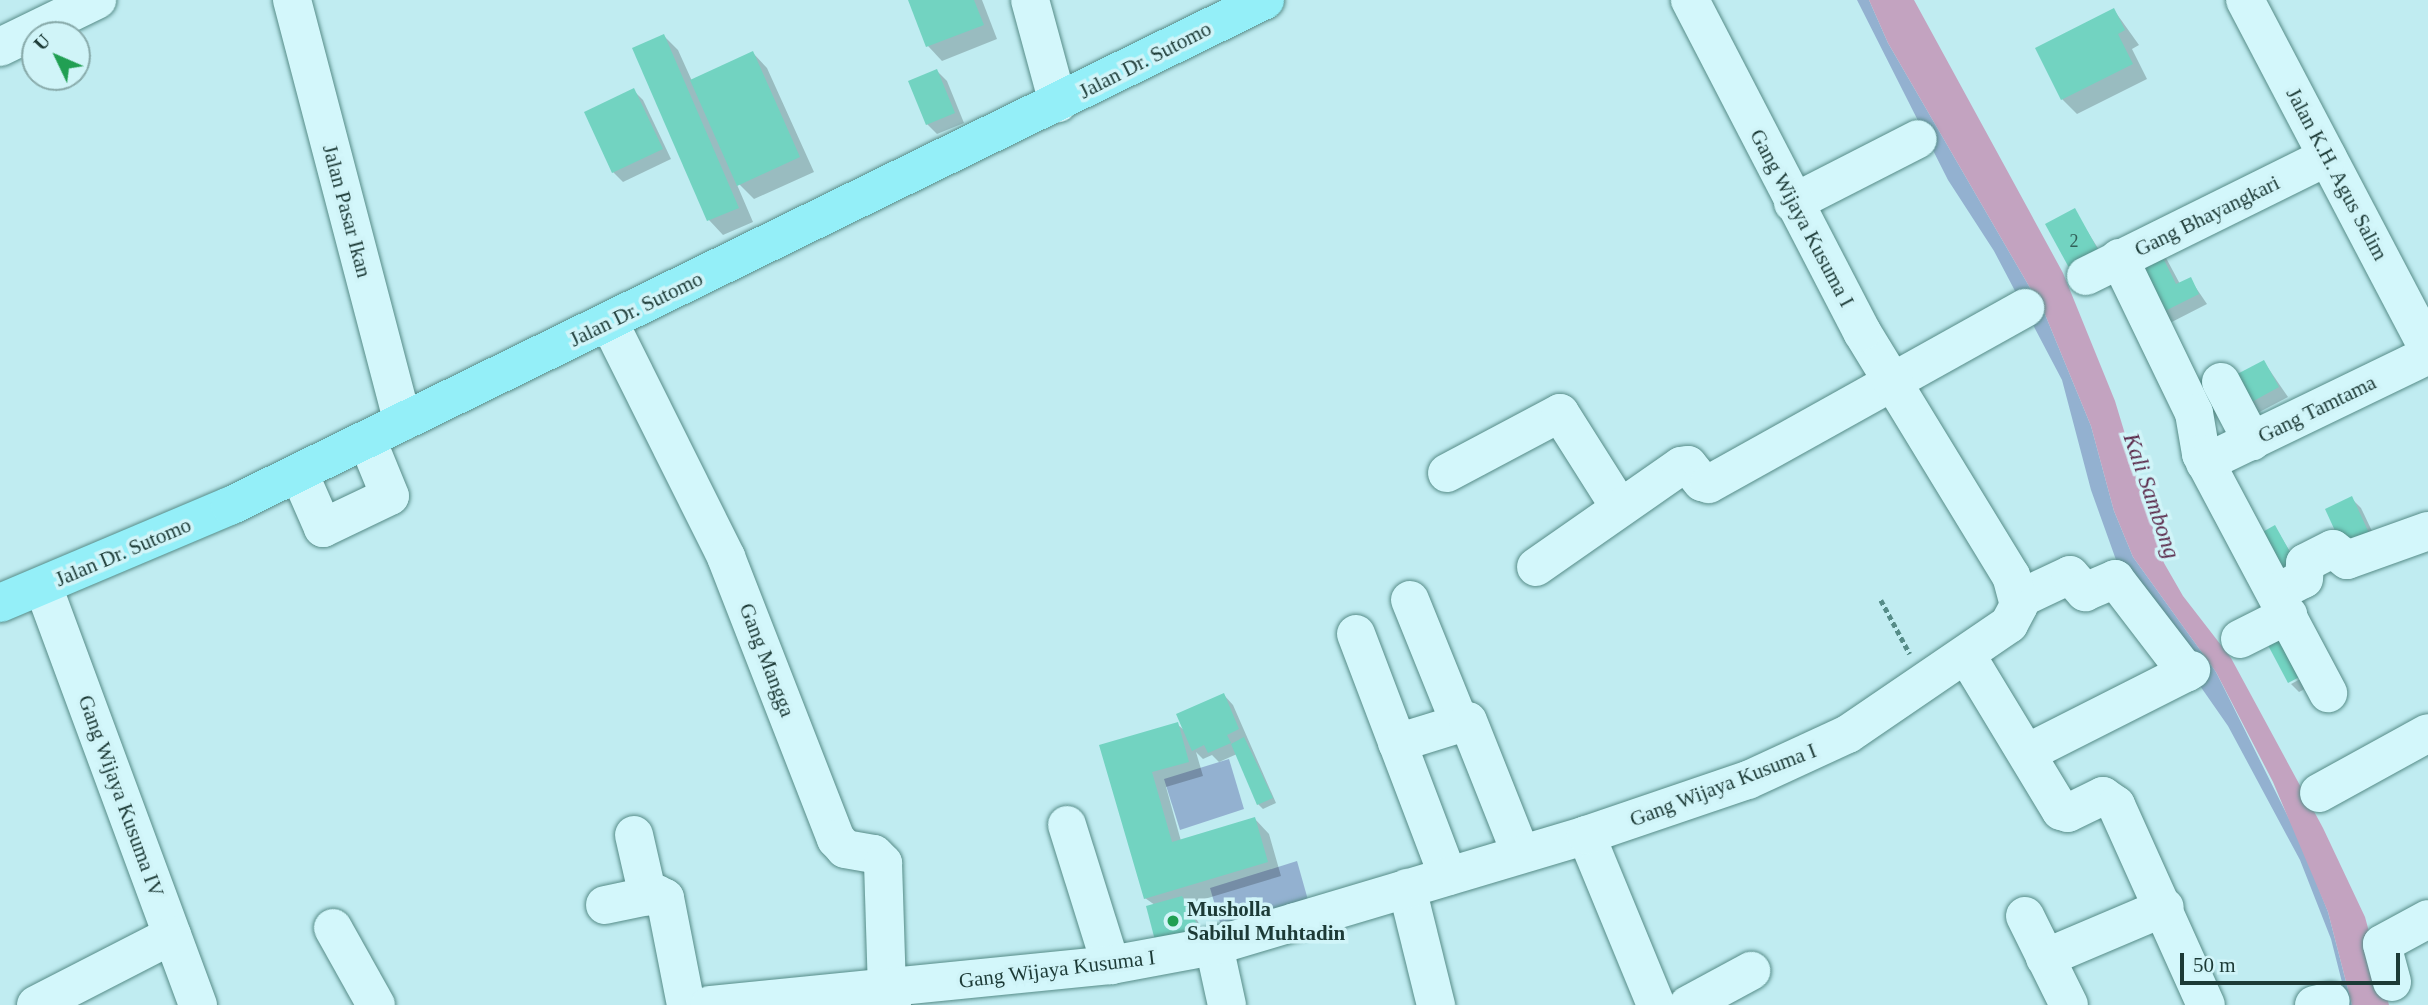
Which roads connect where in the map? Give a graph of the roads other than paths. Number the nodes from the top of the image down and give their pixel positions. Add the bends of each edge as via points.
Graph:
1 (97, 0) edge
2 (292, 0) edge
3 (1030, 0) edge
4 (1265, 0) edge
5 (1690, 0) edge
6 (2245, 0) edge
7 (0, 47) edge
8 (1058, 103) junction
9 (1918, 139) dead end
10 (2327, 157) junction
11 (1794, 203) junction
12 (2119, 258) junction
13 (2086, 275) dead end
14 (2025, 308) dead end
15 (609, 322) junction
16 (2428, 349) edge
17 (2428, 355) edge
18 (1892, 379) junction
19 (2221, 382) dead end
20 (403, 422) junction
21 (367, 440) junction
22 (2252, 441) junction
23 (2205, 463) junction
24 (299, 473) junction
25 (1447, 473) dead end
26 (1620, 508) junction
27 (2428, 531) edge
28 (1536, 567) dead end
29 (43, 586) junction
30 (2019, 599) junction
31 (1410, 600) dead end
32 (0, 603) edge
33 (2282, 604) junction
34 (1356, 634) dead end
35 (2240, 639) dead end
36 (1968, 656) junction
37 (2328, 693) dead end
38 (1459, 721) junction
39 (2428, 733) edge
40 (1397, 743) junction
41 (2027, 753) junction
42 (2319, 793) dead end
43 (1067, 825) dead end
44 (634, 835) dead end
45 (1586, 835) junction
46 (1521, 854) junction
47 (1448, 876) junction
48 (1408, 888) junction
49 (648, 896) junction
50 (605, 905) dead end
51 (2165, 907) junction
52 (2025, 916) dead end
53 (2428, 919) edge
54 (333, 928) dead end
55 (172, 935) junction
56 (1214, 946) junction
57 (2045, 958) junction
58 (1111, 965) junction
59 (1751, 971) dead end
60 (2392, 982) dead end
61 (889, 997) edge
62 (1658, 1003) edge
63 (730, 1004) edge
64 (2065, 1004) edge
65 (36, 1005) edge
66 (198, 1005) edge
67 (376, 1005) edge
68 (686, 1005) edge
69 (1227, 1005) edge
70 (1436, 1005) edge
71 (2206, 1005) edge

1 - 7 street
2 - 20 street, Jalan Pasar Ikan
3 - 8 street
4 - 8 main road, Jalan Dr. Sutomo
5 - 11 street, Gang Wijaya Kusuma I
6 - 10 street, Jalan K.H. Agus Salim
8 - 15 main road, Jalan Dr. Sutomo
9 - 11 street
10 - 12 street, Gang Bhayangkari
10 - 16 street, Jalan K.H. Agus Salim
11 - 18 street, Gang Wijaya Kusuma I
12 - 13 street, Gang Bhayangkari
12 - 23 street via 2194,413
14 - 18 street
15 - 20 main road, Jalan Dr. Sutomo
15 - 61 street, Gang Mangga via 726,557 836,839 845,849 874,854 883,863
17 - 22 street, Gang Tamtama
18 - 26 street via 1709,484 1685,464
18 - 30 street, Gang Wijaya Kusuma I via 2011,576
19 - 22 street
20 - 21 main road, Jalan Dr. Sutomo
21 - 24 main road, Jalan Dr. Sutomo
21 - 24 street via 390,496 323,528
22 - 23 street, Gang Tamtama
23 - 33 street
24 - 29 main road, Jalan Dr. Sutomo
25 - 26 street via 1560,413
26 - 28 street
27 - 33 street via 2347,560 2333,549 2305,564 2304,579
29 - 32 main road, Jalan Dr. Sutomo
29 - 55 street, Gang Wijaya Kusuma IV
30 - 36 street, Gang Wijaya Kusuma I via 2015,618
30 - 41 street via 2070,575 2085,592 2115,579 2189,672
31 - 38 street
33 - 35 street
33 - 37 street
34 - 40 street
36 - 41 street
36 - 45 street, Gang Wijaya Kusuma I via 1816,751 1702,797
38 - 40 street
38 - 46 street via 1468,721 1472,729
39 - 42 street
40 - 47 street
41 - 51 street via 2064,813 2103,796 2113,801
43 - 58 street
44 - 49 street
45 - 46 street, Gang Wijaya Kusuma I
45 - 62 street
46 - 47 street, Gang Wijaya Kusuma I
47 - 48 street, Gang Wijaya Kusuma I
48 - 56 street, Gang Wijaya Kusuma I
48 - 70 street
49 - 50 street
49 - 68 street via 662,895 666,900
51 - 57 street
51 - 71 street
52 - 57 street
53 - 60 street via 2382,944
54 - 67 street
55 - 65 street
55 - 66 street, Gang Wijaya Kusuma IV
56 - 58 street, Gang Wijaya Kusuma I
56 - 69 street
57 - 64 street
58 - 61 street, Gang Wijaya Kusuma I
59 - 62 street
61 - 63 street, Gang Wijaya Kusuma I

